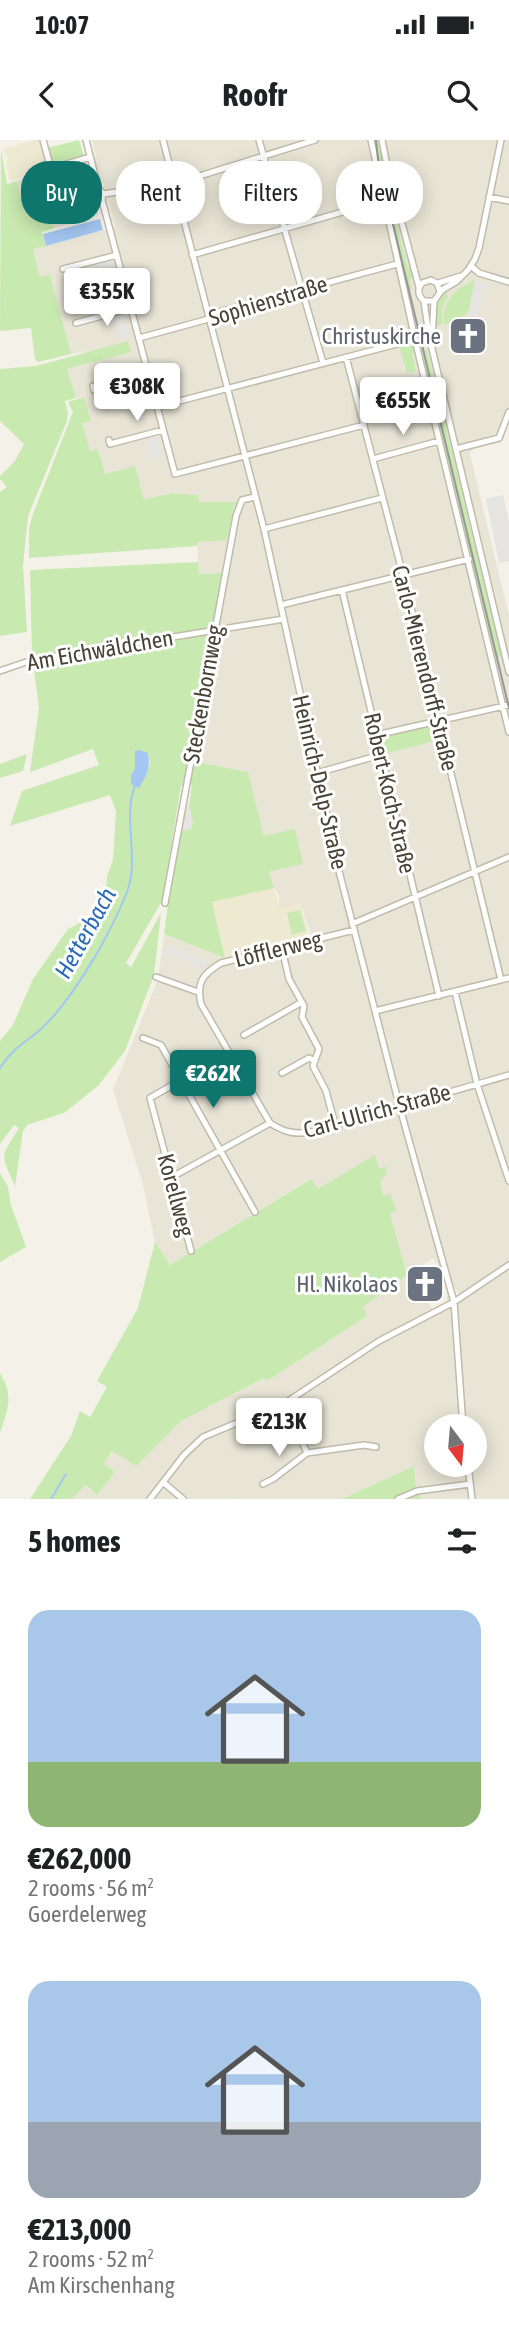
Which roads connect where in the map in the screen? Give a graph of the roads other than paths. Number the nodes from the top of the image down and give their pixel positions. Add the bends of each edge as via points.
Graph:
1 (43, 140) edge
2 (86, 140) edge
3 (163, 140) edge
4 (259, 140) edge
5 (315, 140) edge
6 (371, 140) edge
7 (381, 140) edge
8 (501, 140) edge
9 (264, 156) junction
10 (90, 157) junction
11 (49, 161) edge
12 (77, 161) edge
13 (91, 161) edge
14 (168, 161) edge
15 (376, 161) edge
16 (386, 161) edge
17 (205, 174) edge
18 (116, 192) edge
19 (103, 194) joint
20 (489, 197) junction
21 (509, 201) edge
22 (336, 213) edge
23 (184, 224) edge
24 (390, 224) edge
25 (402, 224) edge
26 (286, 227) junction
27 (117, 255) junction
28 (192, 255) junction
29 (397, 264) junction
30 (471, 266) junction
31 (415, 267) junction
32 (63, 269) dead end
33 (461, 276) junction
34 (426, 280) junction
35 (509, 282) edge
36 (437, 283) junction
37 (419, 287) junction
38 (303, 289) junction
39 (440, 292) junction
40 (424, 301) junction
41 (434, 301) junction
42 (131, 308) junction
43 (208, 318) junction
44 (76, 323) dead end
45 (139, 338) junction
46 (416, 339) junction
47 (432, 342) junction
48 (346, 357) junction
49 (323, 363) junction
50 (149, 376) junction
51 (93, 386) dead end
52 (227, 388) junction
53 (157, 407) junction
54 (509, 412) edge
55 (364, 425) junction
56 (163, 430) junction
57 (109, 440) dead end
58 (439, 442) junction
59 (456, 449) junction
60 (244, 456) junction
61 (373, 458) junction
62 (255, 497) junction
63 (382, 498) junction
64 (264, 529) junction
65 (469, 559) junction
66 (403, 575) junction
67 (342, 590) junction
68 (281, 605) junction
69 (284, 619) junction
70 (214, 631) junction
71 (0, 671) edge
72 (509, 673) edge
73 (506, 706) edge
74 (438, 721) junction
75 (509, 733) edge
76 (376, 735) junction
77 (380, 755) junction
78 (317, 773) junction
79 (509, 857) edge
80 (474, 871) junction
81 (415, 898) junction
82 (165, 903) dead end
83 (353, 927) junction
84 (282, 948) junction
85 (156, 977) dead end
86 (509, 978) edge
87 (501, 980) junction
88 (198, 992) junction
89 (455, 992) junction
90 (439, 996) junction
91 (302, 1002) junction
92 (375, 1011) junction
93 (244, 1035) dead end
94 (143, 1038) dead end
95 (228, 1053) junction
96 (315, 1060) junction
97 (282, 1073) dead end
98 (509, 1075) edge
99 (181, 1080) junction
100 (477, 1084) junction
101 (400, 1108) junction
102 (271, 1123) junction
103 (335, 1125) junction
104 (220, 1150) junction
105 (173, 1177) junction
106 (509, 1181) edge
107 (255, 1212) dead end
108 (191, 1251) dead end
109 (509, 1265) edge
110 (454, 1302) junction
111 (285, 1403) junction
112 (462, 1414) edge
113 (376, 1447) dead end
114 (307, 1453) junction
115 (469, 1477) edge
116 (164, 1483) junction
117 (263, 1484) dead end
118 (470, 1484) junction
119 (150, 1499) edge
120 (183, 1499) edge
121 (398, 1499) edge
122 (472, 1499) edge

1 - 11 street
2 - 10 street
3 - 14 street, Heinrich-Delp-Straße
4 - 9 street
5 - 9 street
6 - 15 street
7 - 16 street
8 - 20 street
9 - 17 street
9 - 26 street
10 - 12 street
10 - 13 street
18 - 19 street
19 - 27 street
20 - 21 street
20 - 30 street
22 - 26 street
23 - 28 street, Heinrich-Delp-Straße
24 - 29 street
25 - 31 street
26 - 28 street
26 - 38 street
27 - 32 street
27 - 42 street
28 - 43 street, Heinrich-Delp-Straße
29 - 38 street, Sophienstraße
29 - 46 street
30 - 33 street
30 - 35 street
31 - 34 street
31 - 37 street
33 - 36 street
33 - 39 street
34 - 36 street
34 - 37 street
36 - 39 street
37 - 40 street
38 - 43 street, Sophienstraße
38 - 49 street
39 - 41 street
40 - 41 street
40 - 47 street
41 - 47 street
42 - 44 street
42 - 45 street
43 - 45 street, Sophienstraße
43 - 52 street, Heinrich-Delp-Straße
45 - 50 street
46 - 47 street
46 - 48 street
46 - 58 street
47 - 59 street
48 - 49 street
48 - 55 street, Carlo-Mierendorff-Straße
49 - 52 street
50 - 51 street via 94,390
50 - 53 street
52 - 53 street
52 - 60 street, Heinrich-Delp-Straße
53 - 56 street
54 - 59 street via 499,438
55 - 60 street
55 - 61 street, Carlo-Mierendorff-Straße
56 - 57 street via 110,444
56 - 60 street via 175,474
58 - 61 street
58 - 65 street
59 - 72 street
60 - 62 street, Heinrich-Delp-Straße
61 - 63 street, Carlo-Mierendorff-Straße
62 - 64 street, Heinrich-Delp-Straße
62 - 70 street, Steckenbornweg via 242,500 236,516
63 - 64 street
63 - 66 street, Carlo-Mierendorff-Straße
64 - 68 street, Heinrich-Delp-Straße
65 - 66 street
65 - 73 street
66 - 67 street
66 - 74 street, Carlo-Mierendorff-Straße
67 - 68 street
67 - 76 street, Robert-Koch-Straße
68 - 69 street, Heinrich-Delp-Straße
69 - 70 street, Am Eichwäldchen
69 - 78 street, Heinrich-Delp-Straße
70 - 71 street, Am Eichwäldchen via 32,660
70 - 82 street, Steckenbornweg
73 - 74 street
73 - 75 street
74 - 76 street
74 - 80 street, Carlo-Mierendorff-Straße
76 - 77 street, Robert-Koch-Straße
77 - 78 street
77 - 81 street, Robert-Koch-Straße
78 - 83 street, Heinrich-Delp-Straße
79 - 80 street, Löfflerweg
80 - 81 street, Löfflerweg
80 - 87 street, Carlo-Mierendorff-Straße
81 - 83 street, Löfflerweg
81 - 90 street, Robert-Koch-Straße
83 - 84 street, Löfflerweg
83 - 92 street, Heinrich-Delp-Straße
84 - 88 street, Löfflerweg via 221,963 205,972
84 - 91 street via 289,979
85 - 88 street
86 - 87 street
87 - 89 street
88 - 95 street, Carl-Ulrich-Straße
89 - 90 street
89 - 100 street
90 - 92 street
91 - 93 street
91 - 96 street via 302,1017 319,1049
92 - 101 street, Heinrich-Delp-Straße
94 - 99 street via 161,1045
95 - 99 street
95 - 102 street, Carl-Ulrich-Straße
96 - 97 street via 309,1058
96 - 103 street via 313,1066
98 - 100 street, Carl-Ulrich-Straße
99 - 104 street
99 - 105 street, Korellweg via 150,1098
100 - 101 street, Carl-Ulrich-Straße
100 - 106 street
101 - 103 street, Carl-Ulrich-Straße
101 - 110 street, Heinrich-Delp-Straße
102 - 103 street, Carl-Ulrich-Straße via 293,1133
102 - 104 street
104 - 105 street
104 - 107 street
105 - 108 street, Korellweg
109 - 110 street
110 - 111 street via 379,1341
110 - 112 street, Heinrich-Delp-Straße
111 - 114 street
111 - 116 street via 203,1437
113 - 114 street
114 - 117 street
115 - 118 street
116 - 119 street
116 - 120 street
118 - 121 street via 417,1491
118 - 122 street

